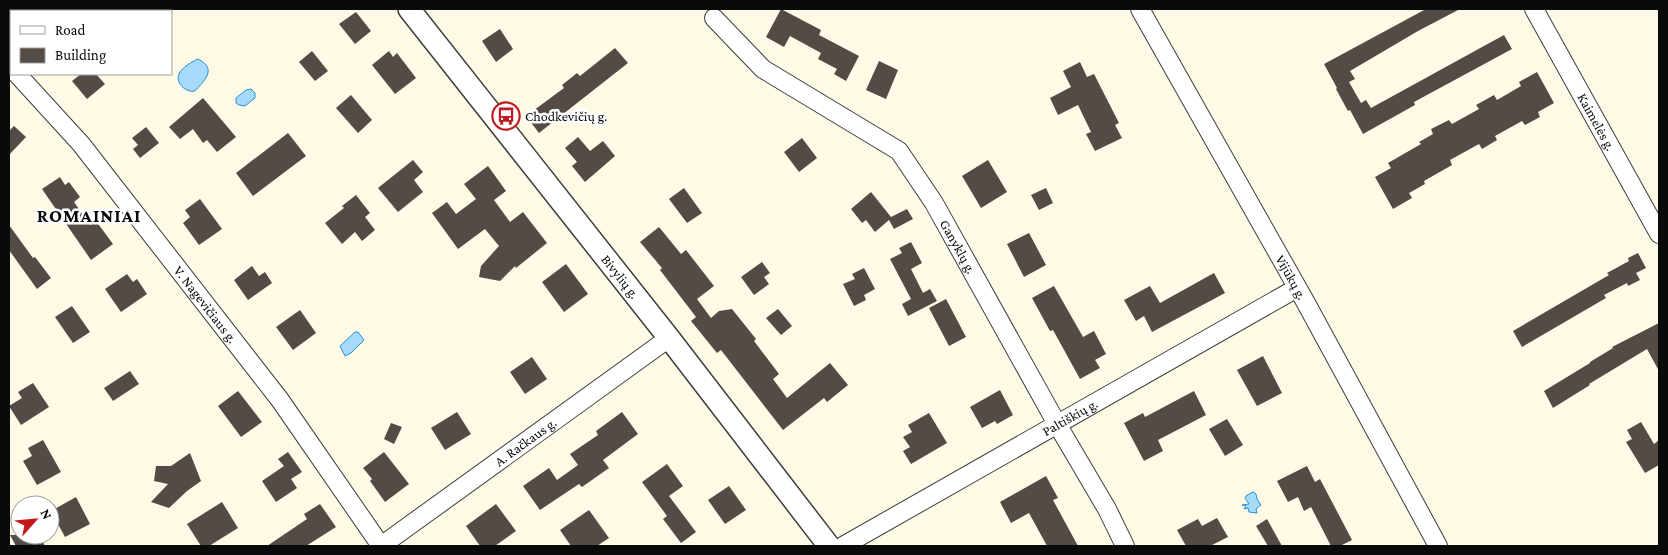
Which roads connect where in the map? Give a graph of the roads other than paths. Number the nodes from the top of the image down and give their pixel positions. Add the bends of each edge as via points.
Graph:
1 (409, 9) edge
2 (1140, 9) edge
3 (1534, 9) edge
4 (714, 18) dead end
5 (18, 75) edge
6 (1659, 234) edge
7 (1297, 288) junction
8 (669, 338) junction
9 (1057, 424) junction
10 (381, 546) edge
11 (829, 546) edge
12 (843, 546) edge
13 (1125, 546) edge
14 (1438, 546) edge

1 - 8 street, Bivylių g.
2 - 7 street, Vijūkų g.
3 - 6 street, Kaimelės g.
4 - 9 street, Ganyklų g. via 763,69 899,151 934,203
5 - 10 street, V. Nagevičiaus g. via 81,144 274,392
7 - 9 street, Paltiškių g.
7 - 14 street, Vijūkų g.
8 - 10 street, A. Račkaus g.
8 - 11 street, Bivylių g.
9 - 12 street, Paltiškių g.
9 - 13 street, Ganyklų g.

